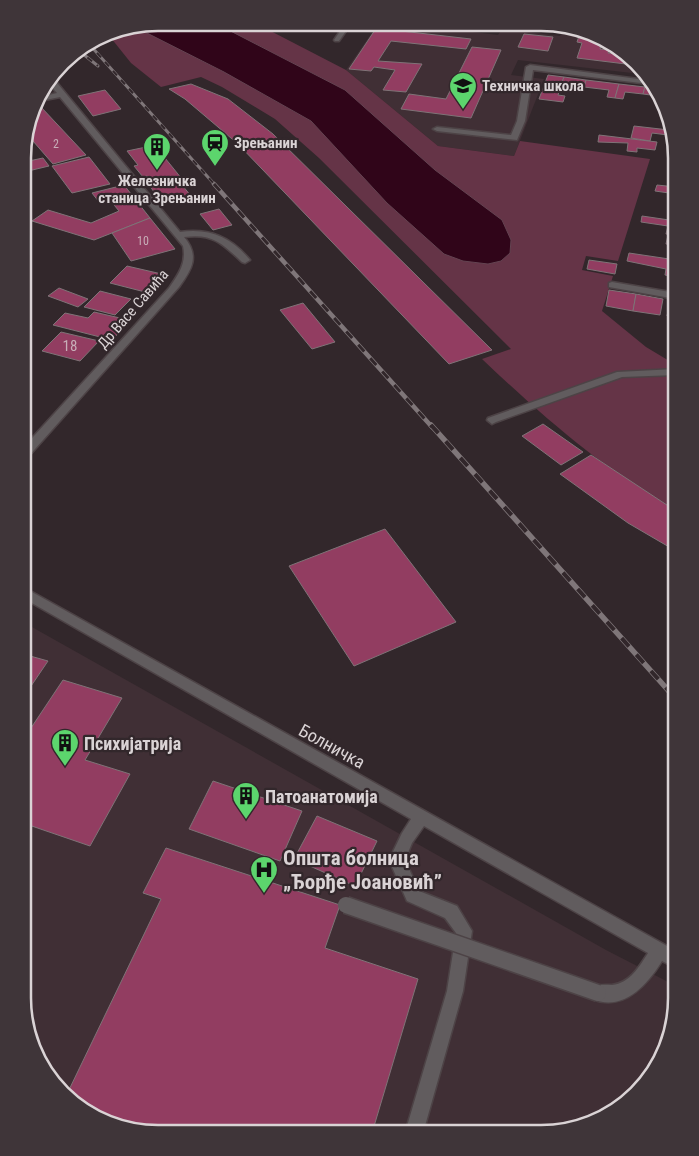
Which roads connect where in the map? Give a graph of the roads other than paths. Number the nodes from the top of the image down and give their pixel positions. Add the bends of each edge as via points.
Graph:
1 (343, 32) edge
2 (337, 40) dead end
3 (641, 81) edge
4 (55, 86) edge
5 (62, 94) junction
6 (47, 98) edge
7 (436, 129) dead end
8 (178, 235) junction
9 (245, 260) dead end
10 (612, 285) dead end
11 (668, 295) edge
12 (668, 372) edge
13 (492, 420) dead end
14 (31, 446) edge
15 (31, 597) edge
16 (421, 818) junction
17 (346, 905) dead end
18 (659, 951) junction
19 (667, 955) edge
20 (416, 1125) edge

1 - 2 street
3 - 7 street via 530,67 521,121 514,138
4 - 5 street, Др Васе Савића
5 - 6 street
5 - 8 street, Др Васе Савића
8 - 9 street via 210,233 223,239
8 - 14 street, Др Васе Савића via 189,255 176,285
10 - 11 street
12 - 13 street via 622,374
15 - 16 street, Болничка
16 - 18 street, Болничка
16 - 20 street via 407,838 398,860 412,896 451,912 464,931 455,991
17 - 18 street, bridge via 598,994 611,995 633,986
18 - 19 street, Болничка

